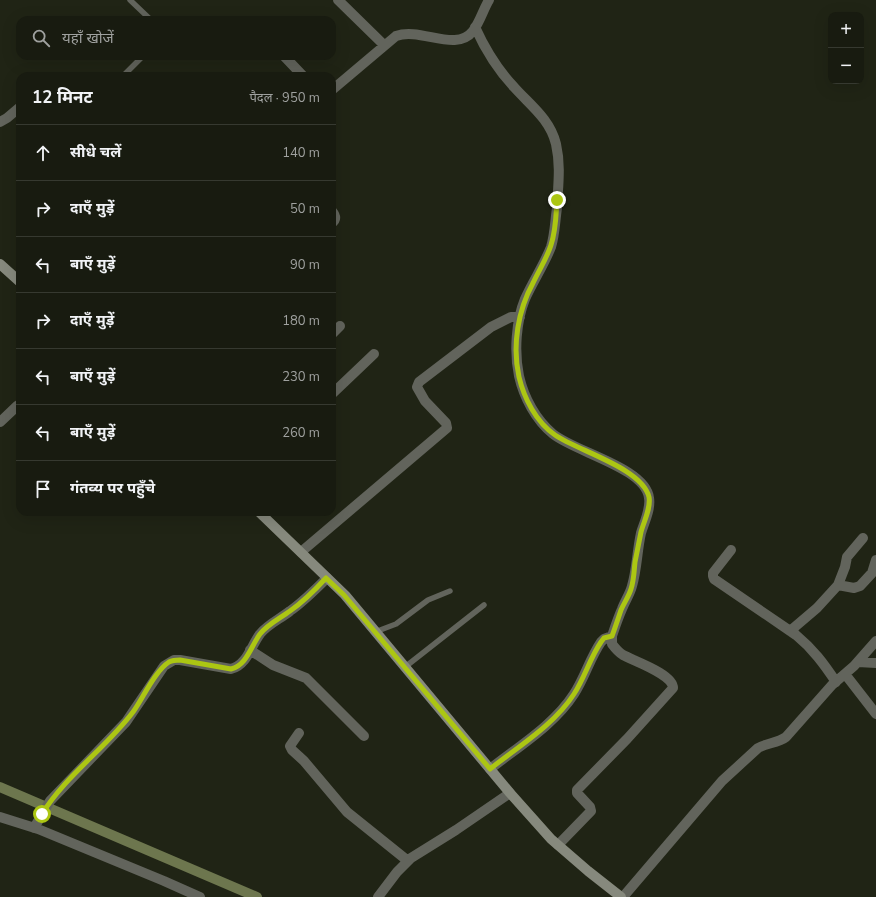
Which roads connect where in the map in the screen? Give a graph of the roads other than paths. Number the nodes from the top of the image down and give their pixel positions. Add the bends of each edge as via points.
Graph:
1 (130, 0) edge
2 (338, 0) edge
3 (489, 0) edge
4 (147, 16) edge
5 (471, 33) junction
6 (384, 45) junction
7 (139, 60) edge
8 (288, 60) edge
9 (127, 72) edge
10 (299, 72) edge
11 (336, 87) edge
12 (16, 110) edge
13 (0, 122) edge
14 (0, 264) edge
15 (16, 278) edge
16 (520, 317) junction
17 (340, 326) dead end
18 (336, 330) edge
19 (374, 354) dead end
20 (336, 390) edge
21 (16, 406) edge
22 (0, 422) edge
23 (263, 516) edge
24 (863, 538) dead end
25 (731, 550) dead end
26 (301, 552) junction
27 (876, 560) edge
28 (326, 578) junction
29 (838, 585) junction
30 (450, 591) dead end
31 (484, 605) dead end
32 (790, 631) junction
33 (375, 632) junction
34 (609, 637) junction
35 (876, 641) edge
36 (250, 650) junction
37 (858, 662) junction
38 (876, 664) edge
39 (405, 667) junction
40 (845, 674) junction
41 (836, 682) junction
42 (876, 714) edge
43 (299, 733) dead end
44 (364, 736) dead end
45 (490, 769) junction
46 (510, 793) junction
47 (0, 816) edge
48 (34, 828) junction
49 (558, 845) junction
50 (408, 861) junction
51 (200, 897) edge
52 (378, 897) edge
53 (622, 897) edge

1 - 4 lane
2 - 6 street
3 - 5 street
5 - 6 street via 457,41 408,33 396,36
5 - 16 street via 513,87 547,122 559,158 560,180 554,234 547,257 525,300
6 - 11 street
7 - 9 lane
8 - 10 street
12 - 13 street
14 - 15 main road
16 - 26 street via 511,317 491,327 419,382 421,396 446,423 447,428
16 - 34 street via 516,355 519,375 530,406 541,422 566,442 630,473 647,491 649,498 631,588
17 - 18 street
19 - 20 street
21 - 22 street
23 - 26 main road
24 - 29 street via 846,557
25 - 32 street via 712,576 714,579
26 - 28 main road
27 - 29 street via 872,573 860,586 854,588
28 - 33 main road
28 - 36 street via 301,603 266,628
29 - 32 street via 817,608
30 - 33 lane via 428,600 396,624
31 - 39 lane
32 - 41 street via 809,645
33 - 39 main road
34 - 45 street via 599,645 563,710
34 - 49 street via 618,651 661,674 673,688 628,739 577,790 591,811
35 - 37 street
36 - 44 street via 273,665 306,678
36 - 48 street via 241,664 231,669 180,660 169,662 126,722 50,801
37 - 38 street
37 - 40 street
39 - 45 main road
40 - 41 street
40 - 42 street
41 - 53 street via 786,737 758,748 722,781
43 - 50 street via 290,746 292,750 347,812
45 - 46 main road
46 - 49 main road
46 - 50 street
47 - 48 street
48 - 51 street
49 - 53 main road via 588,872
50 - 52 street

